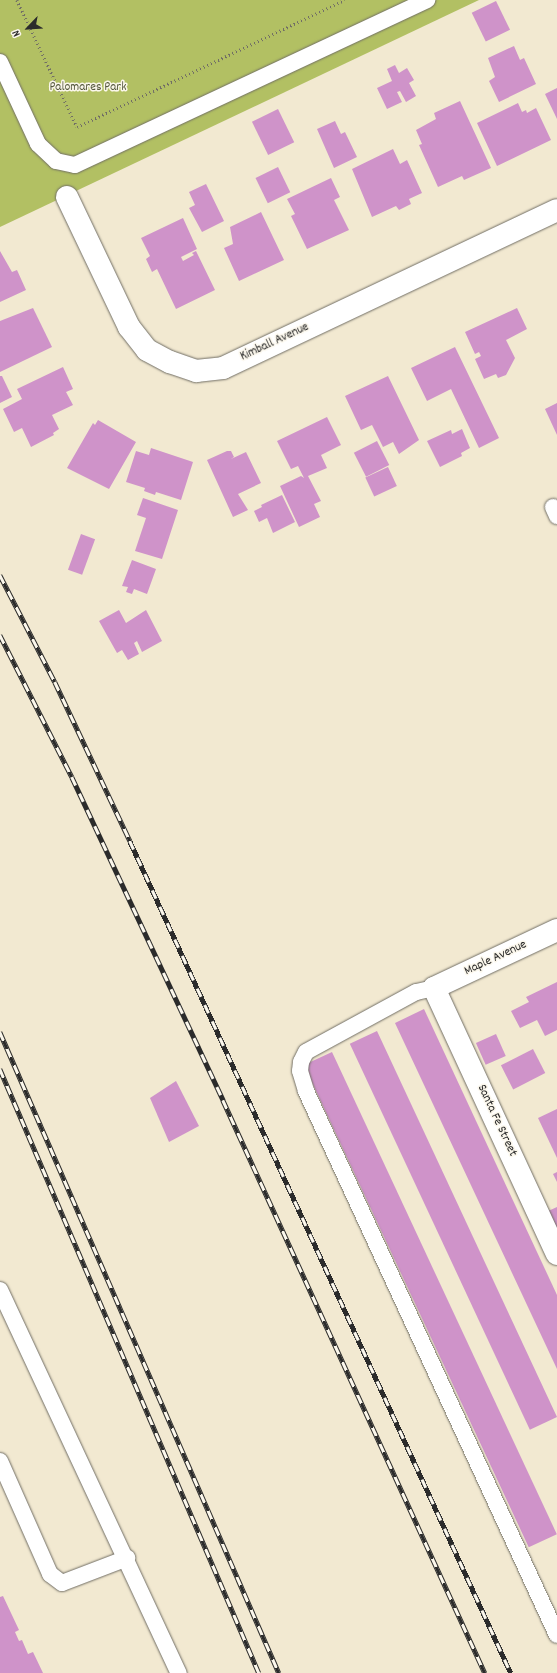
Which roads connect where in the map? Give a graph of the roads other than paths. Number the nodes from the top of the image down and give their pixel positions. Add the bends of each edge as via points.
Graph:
1 (427, 0) edge
2 (0, 62) edge
3 (67, 197) dead end
4 (557, 210) edge
5 (557, 930) edge
6 (434, 988) junction
7 (557, 1254) edge
8 (0, 1290) edge
9 (0, 1461) edge
10 (127, 1558) junction
11 (557, 1635) edge
12 (179, 1673) edge

1 - 2 lane via 75,165 56,161 38,144
3 - 4 street, Kimball Avenue via 129,327 147,350 196,371 223,368
5 - 6 street, Maple Avenue
6 - 7 street, Santa Fe Street
6 - 11 lane via 416,992 306,1052 300,1071 312,1105
8 - 10 lane
9 - 10 lane via 50,1574 62,1583
10 - 12 lane

